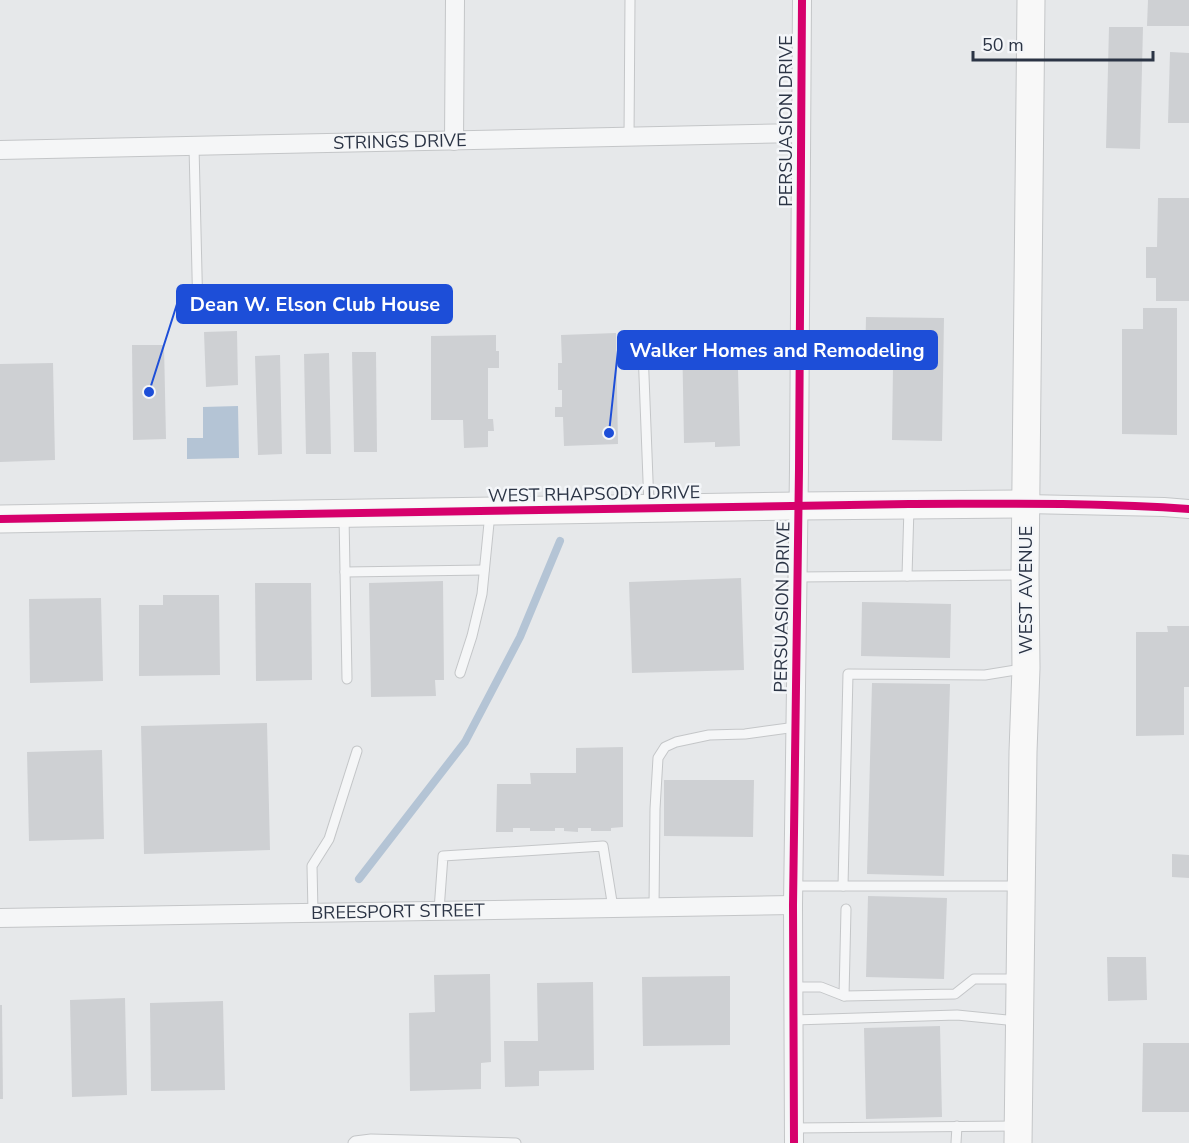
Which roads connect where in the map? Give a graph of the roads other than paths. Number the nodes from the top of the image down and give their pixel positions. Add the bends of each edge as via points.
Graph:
1 (455, 0) edge
2 (630, 0) edge
3 (802, 0) edge
4 (1031, 0) edge
5 (801, 133) junction
6 (628, 137) junction
7 (454, 141) junction
8 (194, 146) junction
9 (0, 150) edge
10 (198, 316) dead end
11 (643, 350) dead end
12 (909, 504) junction
13 (1026, 504) junction
14 (799, 506) junction
15 (649, 508) junction
16 (1189, 509) edge
17 (490, 511) junction
18 (344, 513) junction
19 (0, 519) edge
20 (484, 570) junction
21 (345, 572) junction
22 (1025, 575) junction
23 (907, 576) junction
24 (798, 577) junction
25 (1026, 668) junction
26 (460, 674) dead end
27 (346, 679) dead end
28 (796, 727) junction
29 (357, 751) dead end
30 (794, 886) junction
31 (843, 886) junction
32 (1021, 886) junction
33 (794, 905) junction
34 (654, 907) junction
35 (613, 908) junction
36 (846, 909) dead end
37 (439, 910) junction
38 (313, 912) junction
39 (0, 918) edge
40 (1020, 979) junction
41 (794, 987) junction
42 (844, 996) junction
43 (794, 1020) junction
44 (1019, 1022) junction
45 (957, 1126) junction
46 (1018, 1134) edge
47 (794, 1136) edge
48 (353, 1143) edge
49 (516, 1143) edge
50 (956, 1143) edge

1 - 7 street
2 - 6 lane
3 - 5 street, PERSUASION DRIVE
4 - 13 main road, WEST AVENUE
5 - 6 street, STRINGS DRIVE
5 - 14 street, PERSUASION DRIVE
6 - 7 street, STRINGS DRIVE
7 - 8 street, STRINGS DRIVE
8 - 9 street, STRINGS DRIVE
8 - 10 lane
11 - 15 lane
12 - 13 main road, WEST RHAPSODY DRIVE
12 - 14 main road, WEST RHAPSODY DRIVE
12 - 23 lane
13 - 16 street, WEST RHAPSODY DRIVE
13 - 22 main road, WEST AVENUE
14 - 15 main road, WEST RHAPSODY DRIVE
14 - 24 street, PERSUASION DRIVE
15 - 17 main road, WEST RHAPSODY DRIVE
17 - 18 main road, WEST RHAPSODY DRIVE
17 - 20 lane
18 - 19 main road, WEST RHAPSODY DRIVE
18 - 21 lane
20 - 21 lane
20 - 26 lane via 482,594
21 - 27 lane
22 - 23 lane
22 - 25 main road, WEST AVENUE
23 - 24 lane
24 - 28 street, PERSUASION DRIVE
25 - 31 lane via 985,675 848,674
25 - 32 main road, WEST AVENUE
28 - 30 street, PERSUASION DRIVE
28 - 34 lane via 709,735 665,747 658,758
29 - 38 lane via 329,839 312,866
30 - 31 lane
30 - 33 street, PERSUASION DRIVE
31 - 32 lane
32 - 40 main road, WEST AVENUE
33 - 34 street, BREESPORT STREET
33 - 41 street, PERSUASION DRIVE
34 - 35 street, BREESPORT STREET
35 - 37 street, BREESPORT STREET
35 - 37 lane via 603,846 443,856
36 - 42 lane
37 - 38 street, BREESPORT STREET
38 - 39 street, BREESPORT STREET
40 - 42 lane via 974,979 955,994
40 - 44 main road, WEST AVENUE
41 - 42 lane via 821,987
41 - 43 street, PERSUASION DRIVE
43 - 44 lane via 957,1015
43 - 47 street, PERSUASION DRIVE
44 - 46 main road, WEST AVENUE
45 - 46 lane
45 - 47 lane
45 - 50 lane
48 - 49 lane via 371,1139

